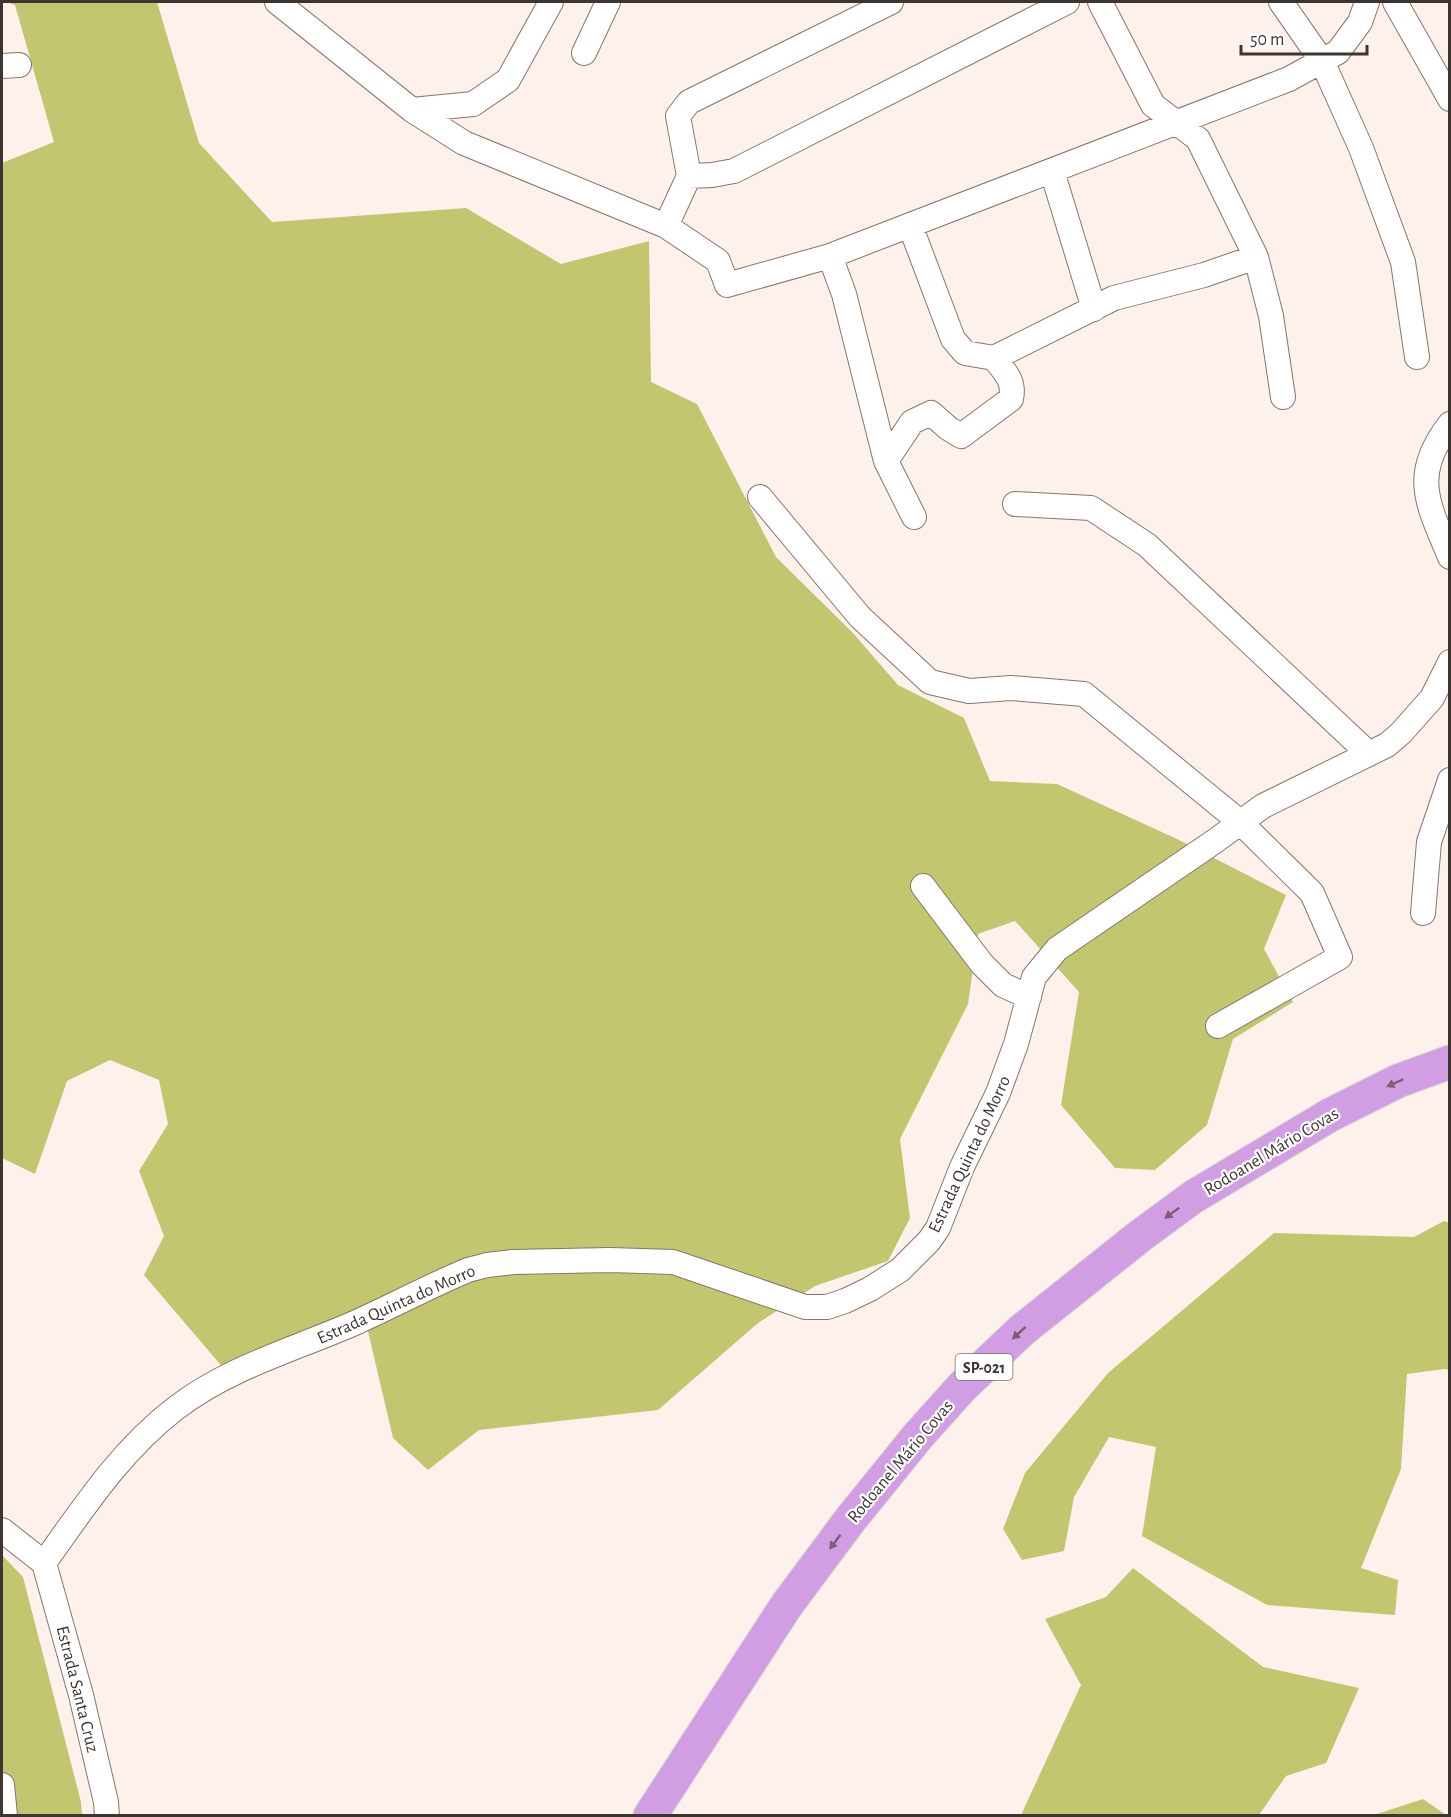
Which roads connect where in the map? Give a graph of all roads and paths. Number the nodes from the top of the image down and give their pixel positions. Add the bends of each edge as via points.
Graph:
1 (277, 2) edge
2 (551, 2) edge
3 (608, 2) edge
4 (891, 2) edge
5 (1067, 2) edge
6 (1100, 2) edge
7 (1281, 2) edge
8 (1367, 2) edge
9 (1395, 2) edge
10 (584, 53) dead end
11 (1322, 61) junction
12 (1449, 99) edge
13 (412, 110) junction
14 (1175, 123) junction
15 (1052, 171) junction
16 (688, 176) junction
17 (910, 225) junction
18 (666, 226) junction
19 (830, 256) junction
20 (1256, 257) junction
21 (1094, 309) junction
22 (1417, 357) dead end
23 (994, 358) junction
24 (1283, 397) dead end
25 (1449, 424) edge
26 (886, 461) junction
27 (760, 497) dead end
28 (1015, 504) dead end
29 (914, 517) dead end
30 (1449, 557) edge
31 (1449, 662) edge
32 (1369, 754) junction
33 (1449, 780) edge
34 (1240, 822) junction
35 (923, 886) dead end
36 (1423, 913) dead end
37 (1029, 997) junction
38 (1218, 1026) dead end
39 (1449, 1062) edge
40 (2, 1530) edge
41 (44, 1563) junction
42 (2, 1785) edge
43 (5, 1815) edge
44 (107, 1815) edge
45 (650, 1815) edge

1 - 13 street
2 - 13 street via 508,80 473,104
3 - 10 street
4 - 16 street via 689,102 678,116
5 - 16 street via 734,171
6 - 14 street via 1153,105
7 - 11 street
8 - 11 street via 1360,22 1338,52
9 - 12 street
11 - 14 street via 1289,80
11 - 22 street via 1361,148 1403,262
13 - 18 street via 464,143
14 - 15 street
14 - 20 street via 1198,139
15 - 17 street
15 - 21 street
16 - 18 street
17 - 19 street
17 - 23 street via 953,339 965,353
18 - 19 street via 718,261 727,285
19 - 26 street via 844,294
20 - 21 street via 1114,298
20 - 24 street via 1271,316
21 - 23 street
23 - 26 street via 1008,375 1013,388 1011,399 961,436 931,413 912,422
25 - 30 street via 1428,461 1426,493
26 - 29 street
27 - 34 street via 860,617 930,682 969,691 1011,688 1084,694
28 - 32 street via 1091,508 1147,545
31 - 32 street, Estrada Quinta do Morro via 1432,698 1401,733
32 - 34 street, Estrada Quinta do Morro via 1289,792
33 - 36 street via 1429,842
34 - 37 street, Estrada Quinta do Morro via 1057,948 1034,977
34 - 38 street via 1312,893 1340,957
35 - 37 street via 982,964 1003,985
37 - 41 street, Estrada Quinta do Morro via 1004,1078 938,1228 900,1270 870,1289 827,1307 806,1307 673,1262 513,1262 468,1270 224,1378 175,1408 118,1462
39 -> 45 highway, Rodoanel Mário Covas / SP-021 via 1398,1081 1330,1115 1193,1197 1022,1330 918,1436 794,1597
40 - 41 street
41 - 44 street, Estrada Santa Cruz via 81,1695
42 - 43 street

